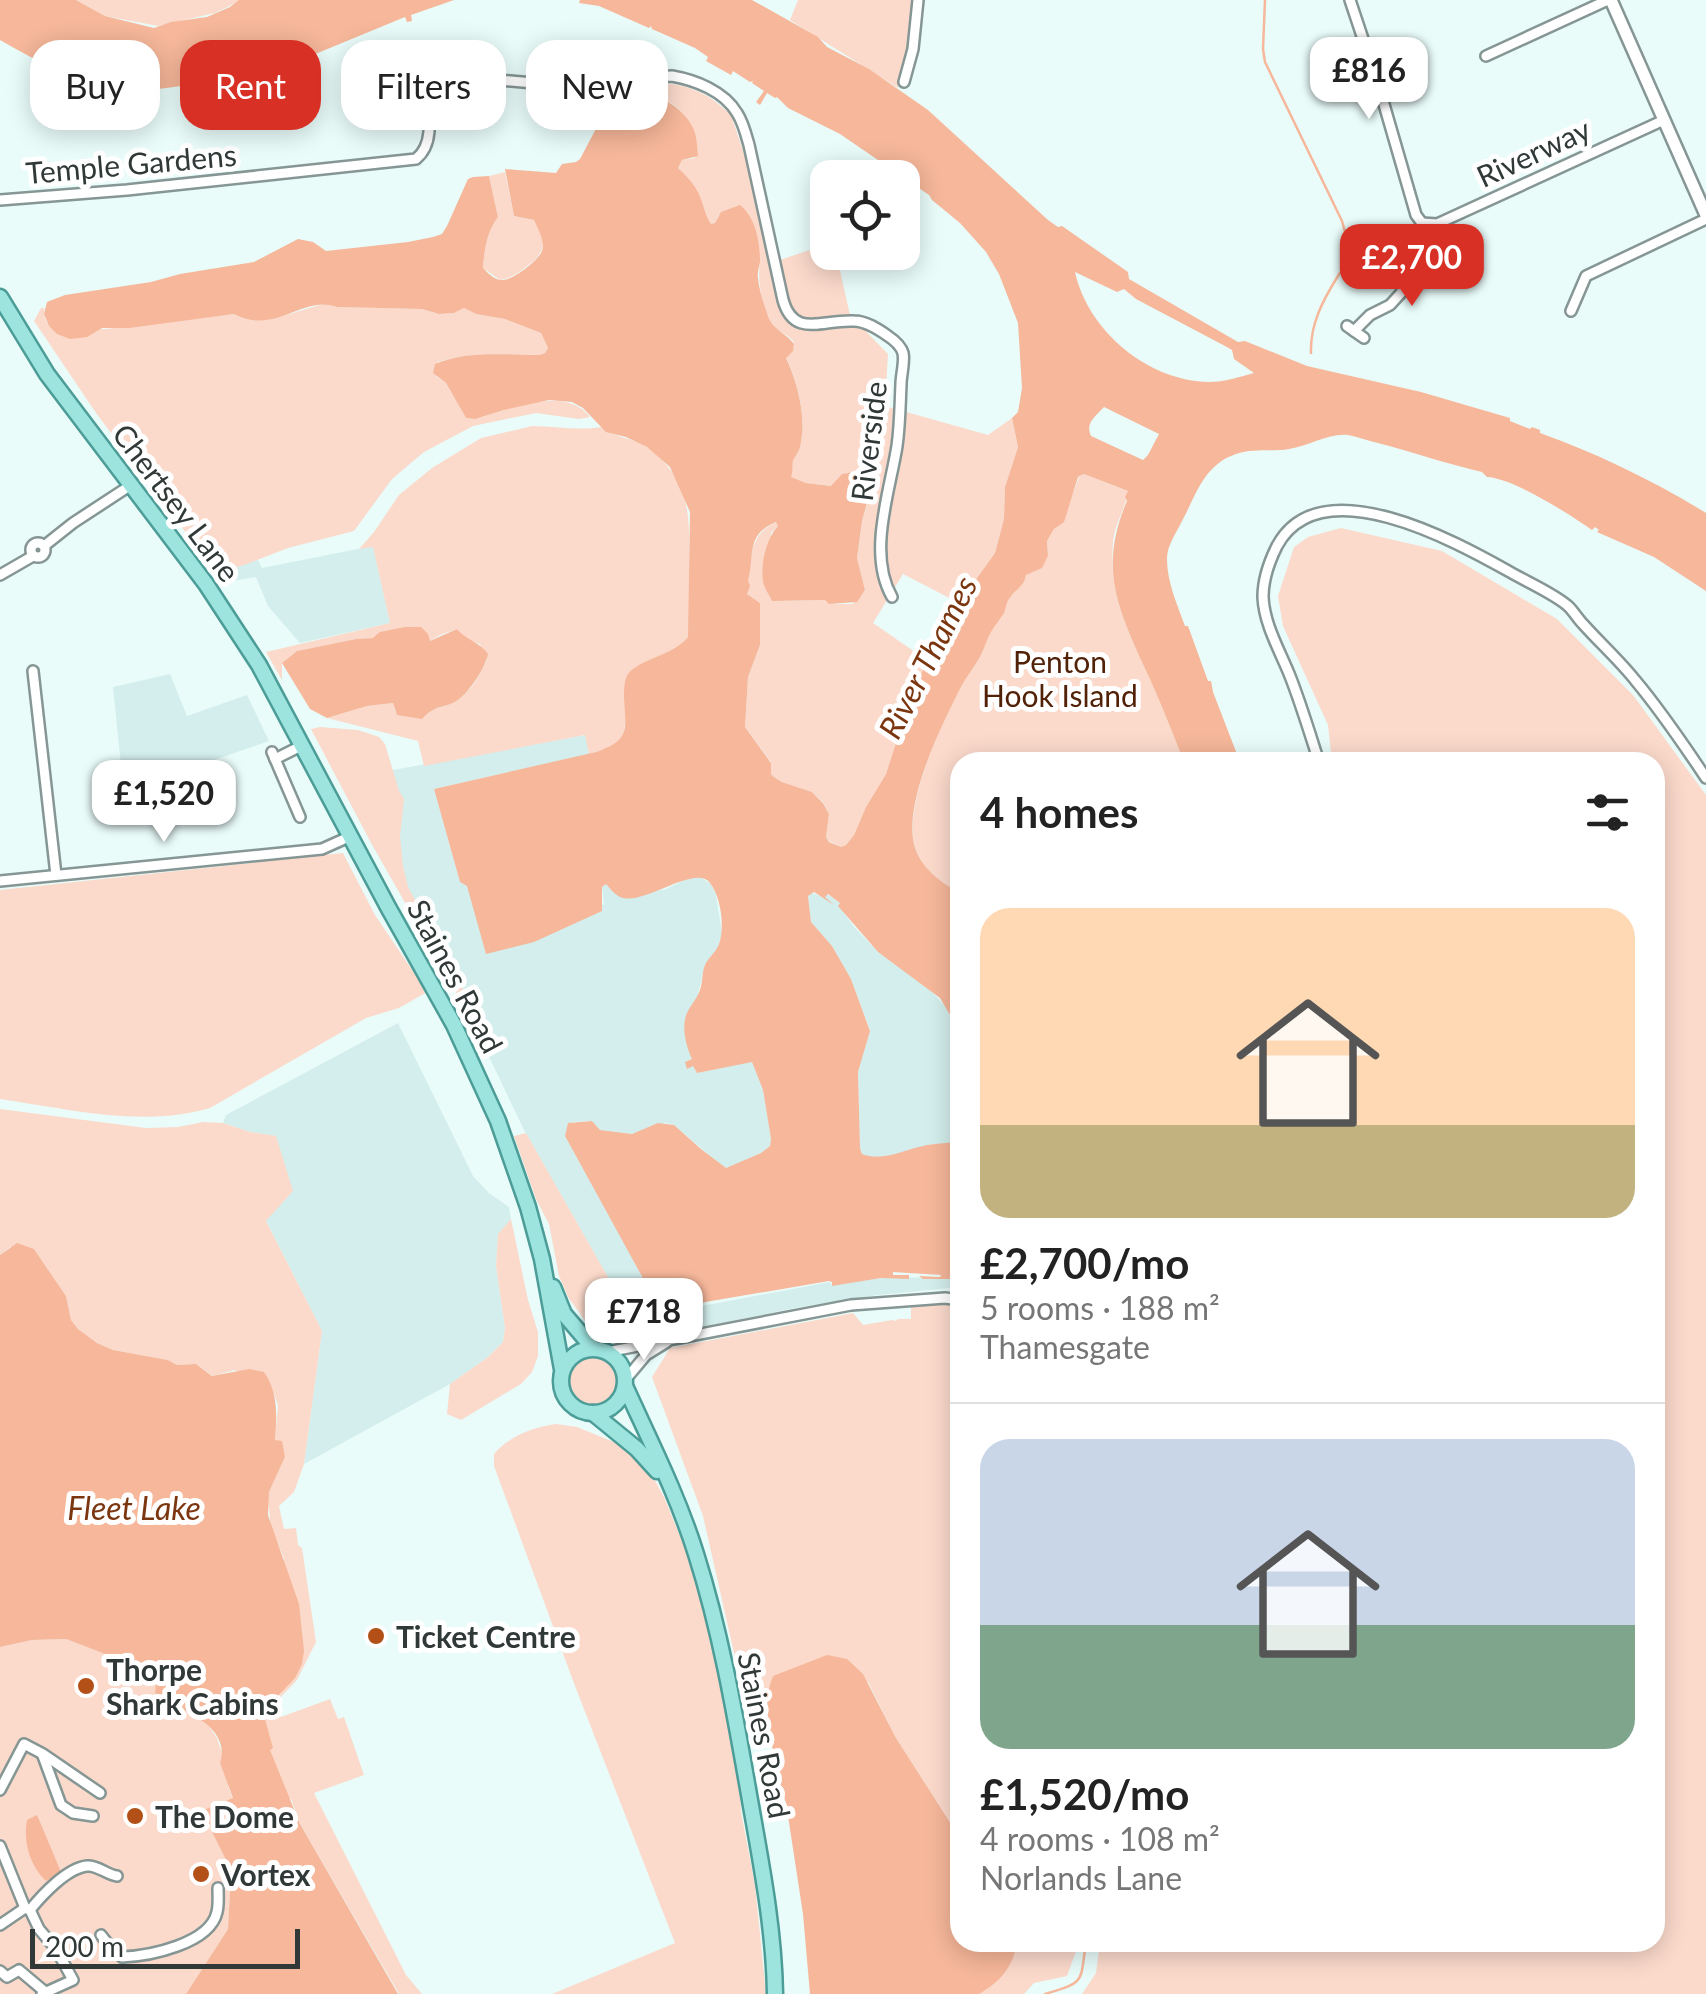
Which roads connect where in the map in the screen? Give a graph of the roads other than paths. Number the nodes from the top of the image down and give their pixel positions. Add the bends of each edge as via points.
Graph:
1 (918, 0) edge
2 (1350, 0) edge
3 (1609, 0) edge
4 (1486, 55) dead end
5 (506, 80) edge
6 (904, 82) dead end
7 (1664, 120) junction
8 (428, 130) edge
9 (0, 200) edge
10 (1706, 217) edge
11 (1422, 224) junction
12 (0, 297) edge
13 (1571, 311) dead end
14 (1355, 332) dead end
15 (131, 485) junction
16 (0, 575) edge
17 (892, 597) dead end
18 (33, 671) dead end
19 (303, 746) junction
20 (1316, 752) edge
21 (1706, 778) edge
22 (300, 817) dead end
23 (351, 836) junction
24 (56, 875) junction
25 (0, 881) edge
26 (542, 1259) junction
27 (950, 1299) edge
28 (674, 1338) junction
29 (600, 1350) junction
30 (562, 1369) junction
31 (625, 1383) junction
32 (593, 1414) junction
33 (672, 1492) junction
34 (43, 1754) junction
35 (0, 1790) edge
36 (100, 1792) dead end
37 (93, 1816) dead end
38 (0, 1846) edge
39 (118, 1876) dead end
40 (218, 1888) dead end
41 (27, 1909) junction
42 (0, 1925) edge
43 (101, 1935) dead end
44 (2, 1977) edge
45 (43, 1993) edge
46 (774, 1994) edge

1 - 6 street
2 - 11 street
3 - 4 street
3 - 7 main road
5 - 17 street, Riverside via 672,76 691,80 736,109 786,310 802,324 858,320 878,328 903,352 882,536 883,574
7 - 10 main road
7 - 11 street, Riverway via 1437,224
8 - 9 street, Temple Gardens via 428,146 416,159
10 - 13 street via 1586,276
11 - 14 street via 1401,293
12 - 15 main road, Chertsey Lane
15 - 16 street via 73,522 44,546 42,556
15 - 19 main road, Chertsey Lane via 249,649
18 - 24 street
19 - 22 street via 273,756
19 - 23 main road, Chertsey Lane
20 - 21 street via 1270,628 1264,584 1291,528 1353,511 1440,536 1569,606 1636,681
23 - 24 street via 322,849
23 - 26 main road, Staines Road via 486,1090
24 - 25 street
26 - 29 main road, Staines Road via 564,1314
26 - 30 main road, Staines Road
27 - 28 street via 851,1305
28 - 29 street
28 - 31 street via 646,1355
29 - 30 main road via 574,1354
29 - 31 main road via 620,1363
30 - 32 main road via 565,1398
31 - 32 main road via 617,1402
31 - 33 main road, Staines Road
32 - 33 main road, Staines Road via 637,1449
33 - 46 main road, Staines Road via 721,1646 766,1889
34 - 35 street via 24,1744
34 - 36 street
34 - 37 street via 61,1805
38 - 41 street
39 - 41 street via 89,1865 61,1878
40 - 43 street via 217,1914 208,1929 174,1947 122,1957
41 - 42 street
41 - 45 street via 73,1980
44 - 45 street via 18,1970

